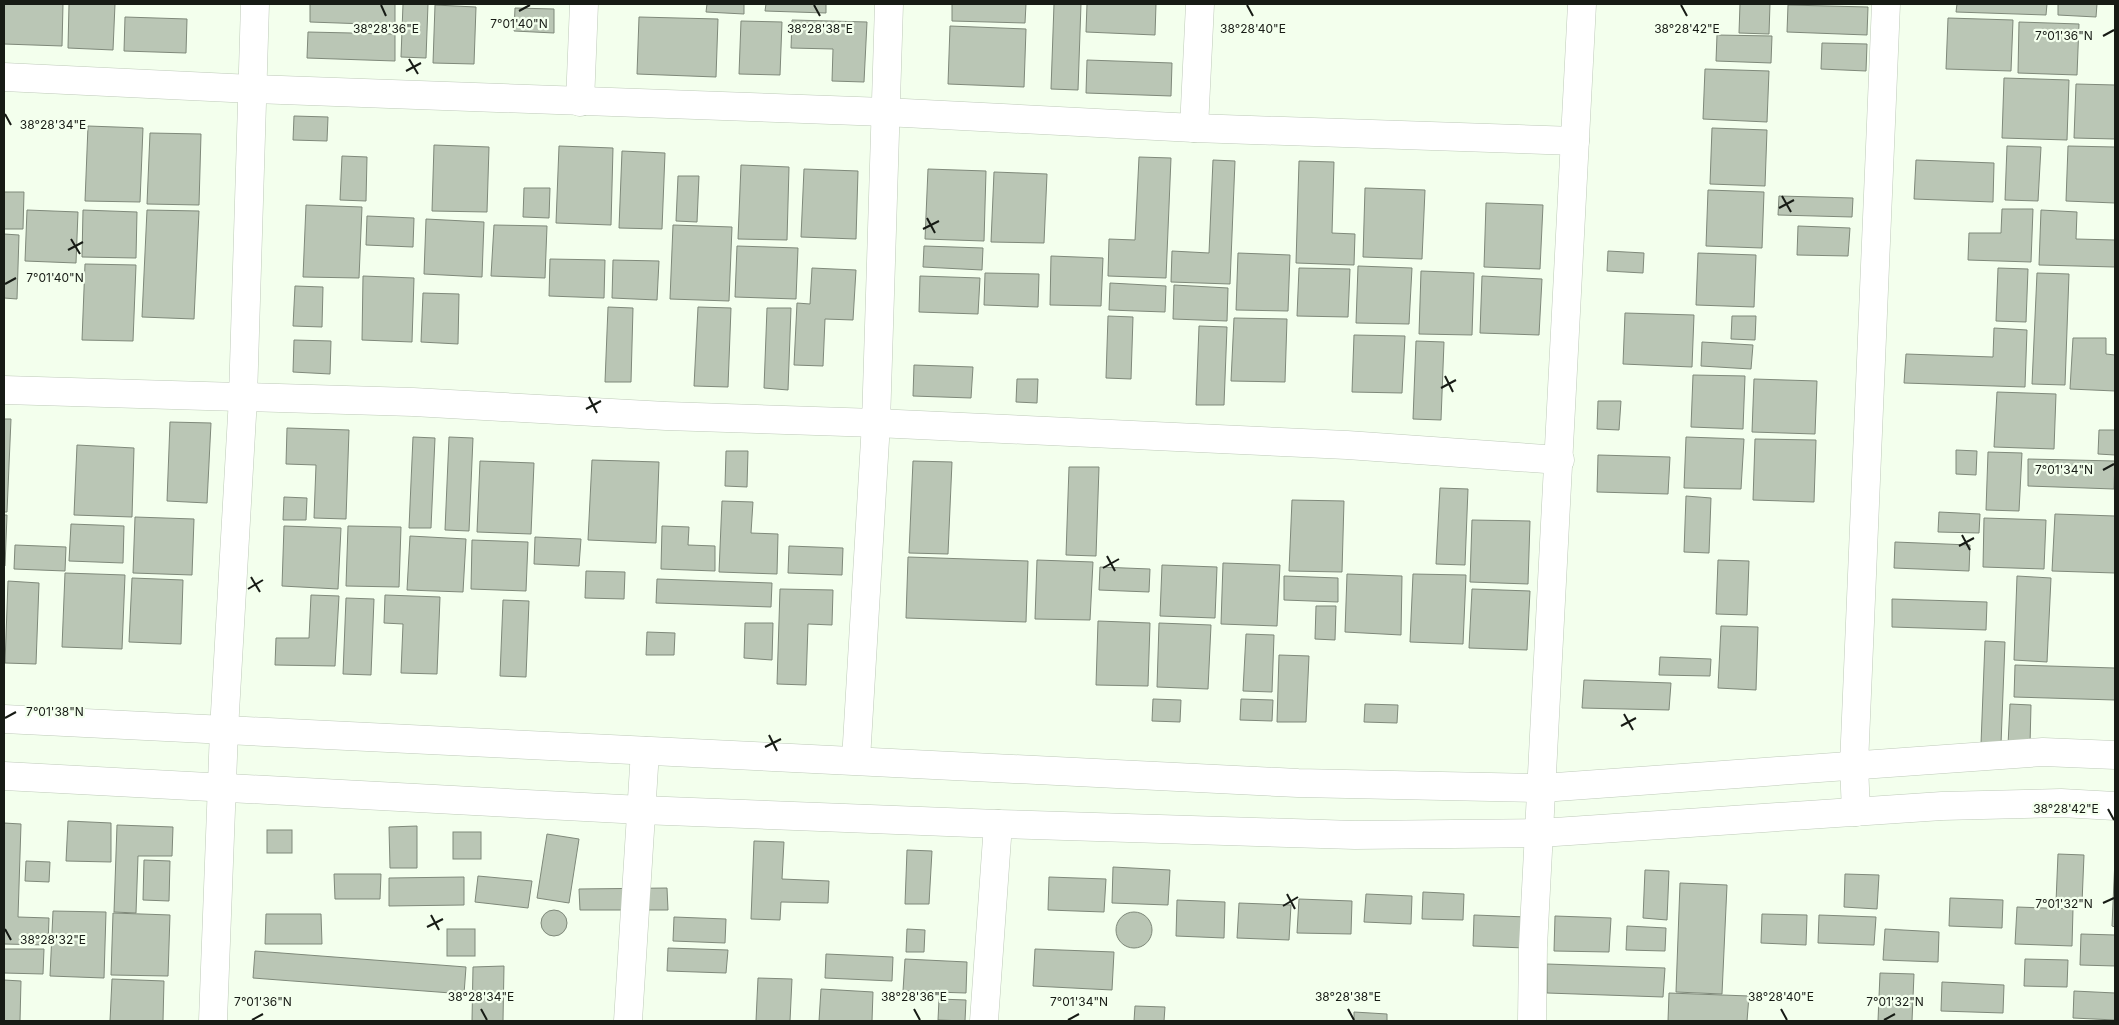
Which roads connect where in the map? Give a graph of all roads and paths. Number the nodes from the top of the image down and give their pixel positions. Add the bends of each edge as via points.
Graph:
1 (255, 4) edge
2 (584, 4) edge
3 (889, 4) edge
4 (1200, 4) edge
5 (1582, 4) edge
6 (1886, 4) edge
7 (4, 77) edge
8 (252, 89) junction
9 (580, 102) junction
10 (885, 112) junction
11 (1194, 128) junction
12 (1575, 141) junction
13 (4, 390) edge
14 (243, 398) junction
15 (876, 423) junction
16 (1560, 460) junction
17 (4, 719) edge
18 (224, 730) junction
19 (645, 750) junction
20 (2115, 755) edge
21 (856, 760) junction
22 (1854, 765) junction
23 (4, 776) edge
24 (222, 788) junction
25 (1542, 788) junction
26 (2115, 806) edge
27 (641, 810) junction
28 (1856, 812) junction
29 (998, 824) junction
30 (1540, 833) junction
31 (213, 1021) edge
32 (628, 1021) edge
33 (984, 1021) edge
34 (1532, 1021) edge

1 - 8 street
2 - 9 street
3 - 10 street
4 - 11 street
5 - 12 street
6 - 22 street
7 - 8 street
8 - 9 street
8 - 14 street
9 - 10 street
10 - 11 street
10 - 15 street
11 - 12 street
12 - 16 street
13 - 14 street
14 - 15 street via 414,402 666,416
14 - 18 street
15 - 16 street via 1347,445
15 - 21 street
16 - 25 street
17 - 18 street
18 - 19 street
18 - 24 street
19 - 21 street
19 - 27 street
20 - 22 street via 2043,752
21 - 25 street via 1298,783
22 - 25 street
22 - 28 street
23 - 24 street
24 - 27 street
24 - 31 street
25 - 30 street
26 - 28 street via 2012,804
27 - 29 street
27 - 32 street
28 - 30 street
29 - 30 street via 1355,835
29 - 33 street
30 - 34 street

